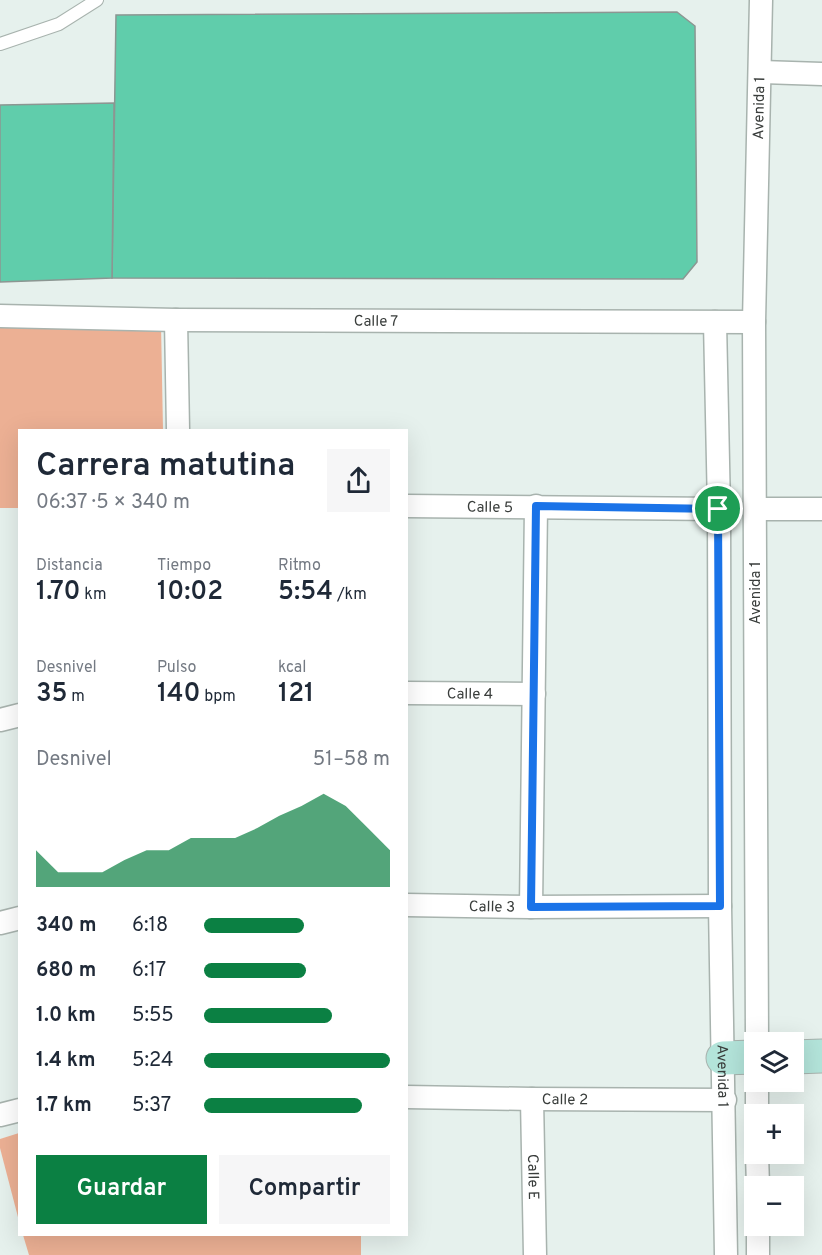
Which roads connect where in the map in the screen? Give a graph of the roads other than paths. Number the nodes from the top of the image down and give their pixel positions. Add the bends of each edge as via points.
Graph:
1 (97, 0) edge
2 (761, 0) edge
3 (0, 44) edge
4 (760, 72) junction
5 (822, 74) edge
6 (0, 316) edge
7 (176, 320) junction
8 (715, 322) junction
9 (754, 322) junction
10 (178, 429) edge
11 (408, 506) edge
12 (536, 506) junction
13 (718, 509) junction
14 (755, 509) junction
15 (822, 509) edge
16 (408, 693) edge
17 (534, 694) junction
18 (18, 716) edge
19 (0, 720) edge
20 (408, 905) edge
21 (720, 906) junction
22 (531, 907) junction
23 (18, 918) edge
24 (0, 923) edge
25 (757, 1032) edge
26 (822, 1056) edge
27 (804, 1057) edge
28 (739, 1058) edge
29 (408, 1097) edge
30 (532, 1099) junction
31 (724, 1100) junction
32 (18, 1110) edge
33 (0, 1115) edge
34 (758, 1236) edge
35 (535, 1255) edge
36 (726, 1255) edge
37 (758, 1255) edge

1 - 3 lane via 59,24
2 - 4 street, Avenida 1
4 - 5 street
4 - 9 street, Avenida 1
6 - 7 street, Calle 7
7 - 8 street, Calle 7
7 - 10 street
8 - 9 street, Calle 7
8 - 13 street, Avenida 1
9 - 14 street, Avenida 1
11 - 12 street, Calle 5
12 - 13 street, Calle 5
12 - 17 street
13 - 21 street, Avenida 1
14 - 15 street
14 - 25 street, Avenida 1
16 - 17 street, Calle 4
17 - 22 street
18 - 19 street
20 - 22 street, Calle 3
21 - 22 street, Calle 3
21 - 28 street, Avenida 1
23 - 24 street
26 - 27 street
28 - 31 street, Avenida 1
29 - 30 street, Calle 2
30 - 31 street, Calle 2
30 - 35 street, Calle E
31 - 36 street, Avenida 1
32 - 33 street
34 - 37 street

